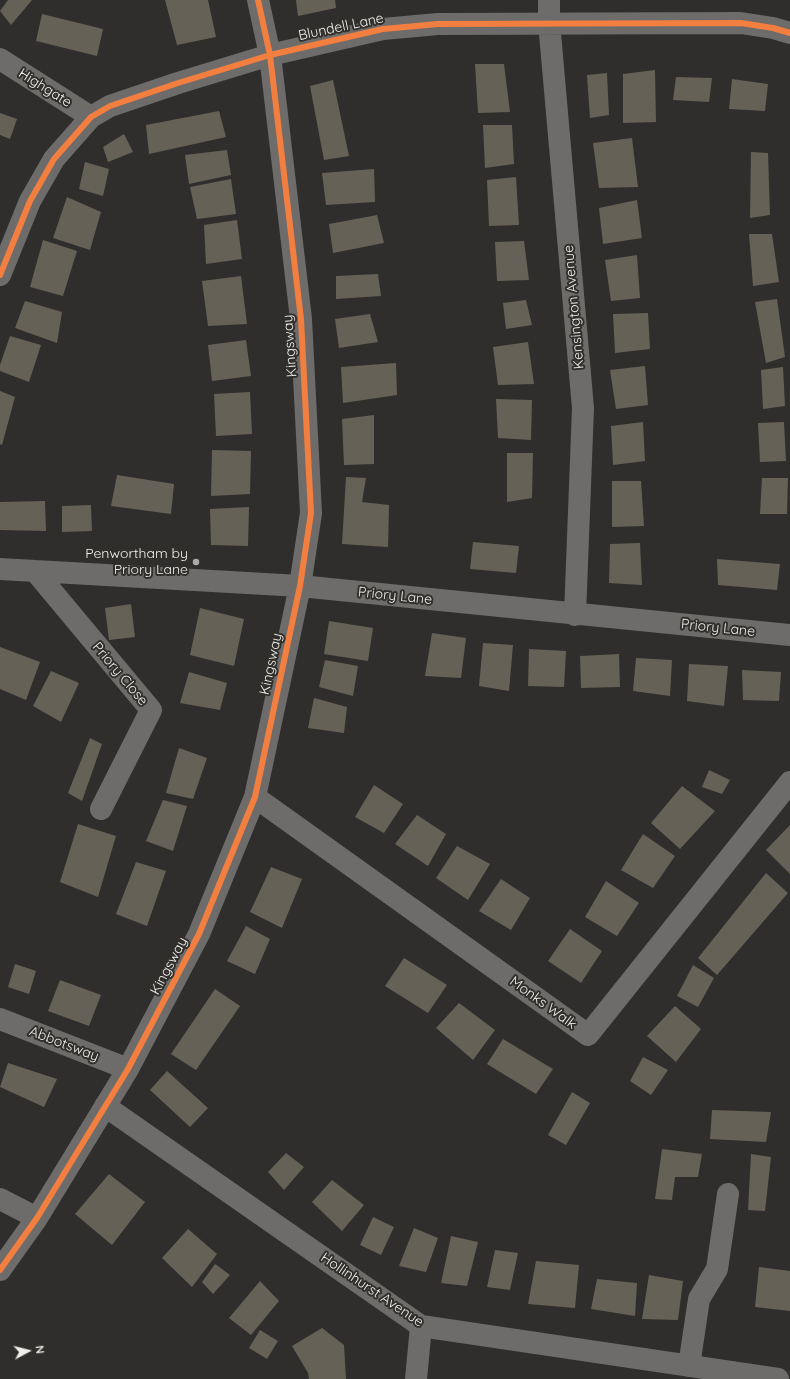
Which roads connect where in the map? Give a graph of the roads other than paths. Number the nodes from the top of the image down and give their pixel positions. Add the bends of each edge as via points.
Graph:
1 (258, 0) edge
2 (549, 0) edge
3 (549, 22) junction
4 (790, 33) edge
5 (270, 55) junction
6 (0, 60) edge
7 (91, 117) junction
8 (0, 275) edge
9 (0, 569) edge
10 (35, 570) junction
11 (300, 586) junction
12 (575, 614) junction
13 (790, 635) edge
14 (790, 782) edge
15 (255, 797) junction
16 (100, 809) dead end
17 (0, 1019) edge
18 (128, 1069) junction
19 (105, 1106) junction
20 (728, 1194) dead end
21 (0, 1199) edge
22 (37, 1218) junction
23 (0, 1270) edge
24 (421, 1326) junction
25 (689, 1366) junction
26 (416, 1379) edge
27 (778, 1379) edge

1 - 5 street, Kingsway
2 - 3 street, Kensington Avenue
3 - 4 street, Blundell Lane via 741,23
3 - 5 street, Blundell Lane via 438,24 383,29
3 - 12 street, Kensington Avenue via 583,408
5 - 7 street, Blundell Lane via 118,104
5 - 11 street, Kingsway via 301,319 311,513
6 - 7 street, Highgate
7 - 8 street, Blundell Lane via 54,160 30,201
9 - 10 street, Priory Lane
10 - 11 street, Priory Lane
10 - 16 street, Priory Close via 151,710
11 - 12 street, Priory Lane
11 - 15 street, Kingsway
12 - 13 street, Priory Lane
14 - 15 street, Monks Walk via 588,1035
15 - 18 street, Kingsway via 199,934
17 - 18 street, Abbotsway
18 - 19 street, Kingsway
19 - 22 street, Kingsway
19 - 24 street, Hollinhurst Avenue
20 - 25 street via 717,1269 699,1298
21 - 22 street
22 - 23 street, Kingsway
24 - 25 street, Hollinhurst Avenue
24 - 26 street
25 - 27 street, Hollinhurst Avenue

